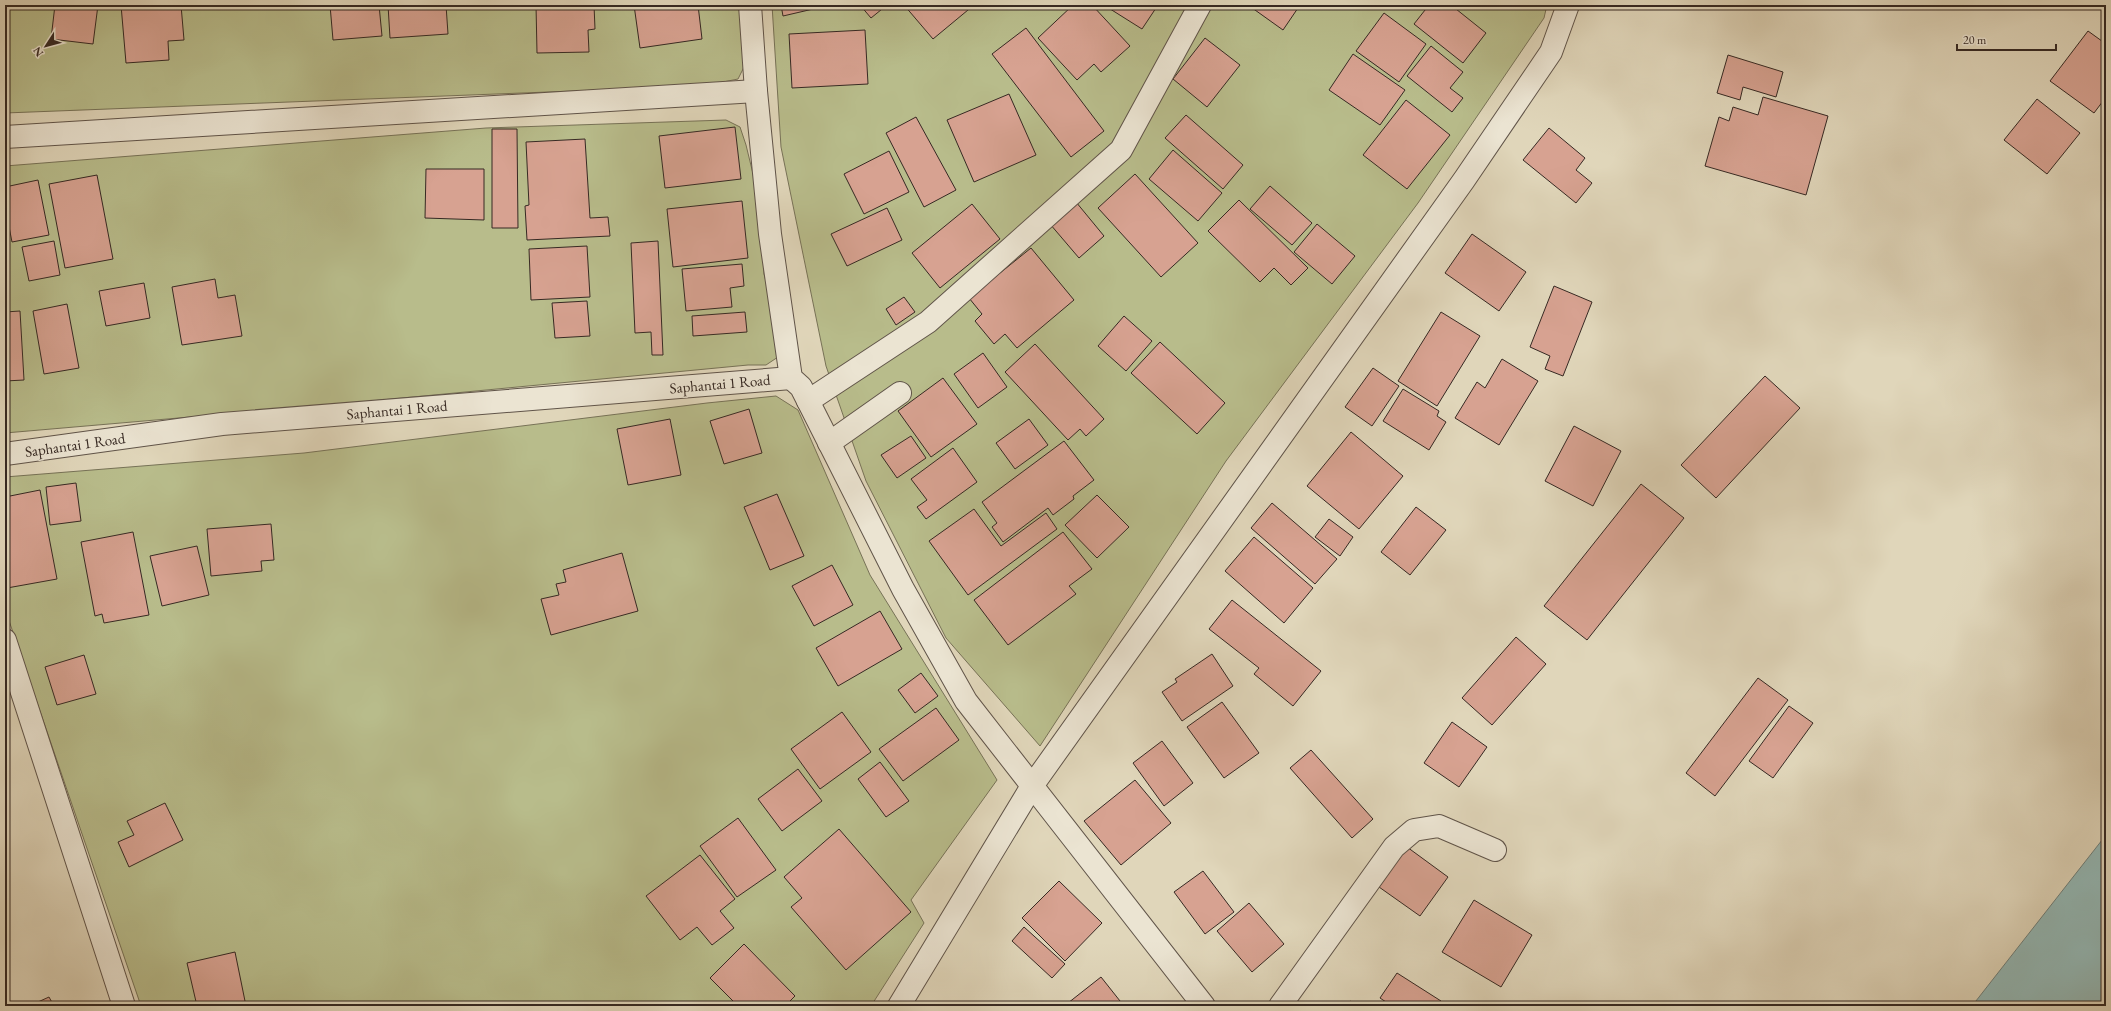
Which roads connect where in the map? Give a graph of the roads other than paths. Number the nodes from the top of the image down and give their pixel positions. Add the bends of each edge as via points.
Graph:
1 (750, 5) edge
2 (1200, 5) edge
3 (1568, 5) edge
4 (756, 91) junction
5 (5, 137) edge
6 (791, 378) junction
7 (900, 393) dead end
8 (808, 401) junction
9 (829, 443) junction
10 (5, 454) edge
11 (5, 640) edge
12 (1032, 786) junction
13 (1495, 850) dead end
14 (124, 1006) edge
15 (899, 1006) edge
16 (1204, 1006) edge
17 (1280, 1006) edge

1 - 4 street
2 - 8 street via 1121,150 928,322
3 - 12 street via 1550,52 1464,180
4 - 5 street
4 - 6 street via 770,234
6 - 8 street via 801,387
6 - 10 street, Saphantai 1 Road via 222,424
7 - 9 street
8 - 9 street
9 - 12 street via 903,588 966,701
11 - 14 street
12 - 15 street
12 - 16 street
13 - 17 street via 1439,826 1414,830 1394,847

